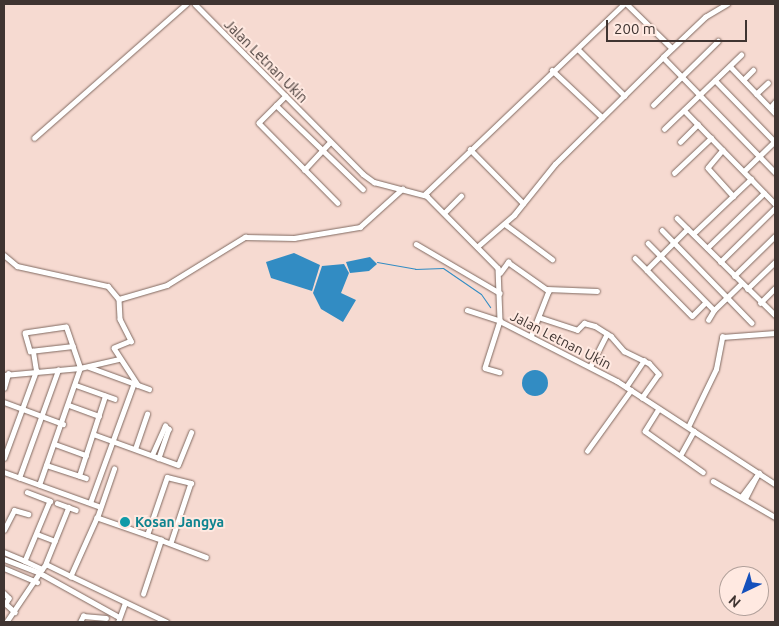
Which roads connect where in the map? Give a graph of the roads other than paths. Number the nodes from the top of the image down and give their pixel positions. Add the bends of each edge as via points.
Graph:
1 (186, 4) edge
2 (195, 4) edge
3 (626, 4) edge
4 (727, 4) edge
5 (718, 41) dead end
6 (672, 48) junction
7 (578, 49) junction
8 (741, 55) dead end
9 (663, 57) junction
10 (730, 66) junction
11 (552, 70) junction
12 (753, 70) dead end
13 (682, 76) junction
14 (715, 80) junction
15 (743, 80) junction
16 (768, 83) dead end
17 (756, 94) junction
18 (700, 95) junction
19 (286, 96) junction
20 (625, 96) junction
21 (775, 102) edge
22 (276, 105) junction
23 (653, 105) dead end
24 (770, 108) junction
25 (684, 110) junction
26 (775, 114) edge
27 (602, 117) junction
28 (698, 124) junction
29 (664, 129) dead end
30 (34, 138) dead end
31 (711, 138) junction
32 (330, 142) junction
33 (680, 142) dead end
34 (775, 142) edge
35 (470, 148) junction
36 (322, 150) junction
37 (723, 150) junction
38 (760, 157) junction
39 (304, 170) junction
40 (744, 171) junction
41 (775, 172) edge
42 (674, 173) dead end
43 (751, 179) junction
44 (363, 189) dead end
45 (402, 189) junction
46 (764, 193) junction
47 (424, 195) junction
48 (461, 196) dead end
49 (733, 196) junction
50 (338, 203) dead end
51 (522, 203) junction
52 (775, 204) edge
53 (775, 208) edge
54 (444, 213) junction
55 (677, 218) dead end
56 (505, 224) junction
57 (688, 229) junction
58 (662, 230) dead end
59 (693, 234) junction
60 (775, 237) edge
61 (674, 242) junction
62 (648, 243) dead end
63 (416, 244) dead end
64 (477, 247) junction
65 (707, 248) junction
66 (4, 255) edge
67 (660, 256) junction
68 (635, 258) dead end
69 (552, 259) dead end
70 (720, 262) junction
71 (775, 262) edge
72 (646, 270) junction
73 (499, 274) junction
74 (734, 276) junction
75 (742, 284) junction
76 (775, 288) edge
77 (548, 289) junction
78 (746, 289) junction
79 (597, 291) dead end
80 (500, 293) junction
81 (119, 298) junction
82 (728, 298) junction
83 (705, 303) junction
84 (760, 303) junction
85 (467, 310) dead end
86 (714, 310) junction
87 (775, 315) edge
88 (541, 318) junction
89 (708, 320) dead end
90 (500, 321) junction
91 (752, 323) dead end
92 (775, 333) edge
93 (607, 334) junction
94 (531, 337) junction
95 (73, 346) junction
96 (33, 351) junction
97 (119, 359) junction
98 (644, 360) junction
99 (89, 367) junction
100 (590, 367) junction
101 (80, 368) junction
102 (58, 370) junction
103 (36, 371) junction
104 (498, 372) dead end
105 (6, 374) edge
106 (136, 384) junction
107 (76, 386) junction
108 (4, 388) edge
109 (148, 389) dead end
110 (629, 389) junction
111 (106, 396) junction
112 (642, 398) junction
113 (115, 399) dead end
114 (4, 402) edge
115 (69, 405) junction
116 (22, 409) junction
117 (659, 409) junction
118 (147, 414) dead end
119 (42, 416) junction
120 (99, 416) junction
121 (63, 424) junction
122 (688, 427) junction
123 (694, 431) junction
124 (191, 433) dead end
125 (93, 434) junction
126 (111, 441) junction
127 (54, 444) junction
128 (134, 449) junction
129 (588, 451) dead end
130 (681, 454) junction
131 (86, 455) junction
132 (152, 455) junction
133 (4, 458) edge
134 (159, 458) junction
135 (46, 465) junction
136 (114, 469) dead end
137 (4, 472) edge
138 (703, 472) dead end
139 (758, 475) junction
140 (78, 476) junction
141 (19, 478) junction
142 (86, 478) dead end
143 (713, 481) dead end
144 (775, 484) edge
145 (39, 485) junction
146 (26, 492) dead end
147 (743, 498) junction
148 (57, 503) dead end
149 (90, 503) junction
150 (98, 506) dead end
151 (69, 508) junction
152 (76, 510) dead end
153 (28, 514) dead end
154 (775, 517) edge
155 (97, 518) junction
156 (4, 530) edge
157 (37, 534) junction
158 (147, 535) junction
159 (161, 540) junction
160 (55, 541) junction
161 (170, 543) junction
162 (4, 552) edge
163 (206, 557) dead end
164 (4, 559) edge
165 (25, 561) junction
166 (46, 564) junction
167 (4, 568) edge
168 (40, 574) junction
169 (71, 576) junction
170 (37, 582) junction
171 (4, 593) edge
172 (143, 594) dead end
173 (125, 603) junction
174 (15, 612) junction
175 (106, 618) dead end
176 (119, 620) edge
177 (7, 622) edge
178 (80, 622) edge
179 (167, 622) edge

1 - 30 street
2 - 19 street, Jalan Letnan Ukin
3 - 6 street
3 - 7 street
4 - 6 street
5 - 13 street
6 - 9 street
7 - 11 street
7 - 20 street
8 - 10 street
9 - 13 street
9 - 20 street
10 - 14 street
10 - 15 street
11 - 27 street
11 - 35 street
12 - 15 street
13 - 18 street
13 - 23 street
14 - 18 street
14 - 34 street
15 - 17 street
16 - 17 street
17 - 24 street
18 - 25 street
18 - 38 street
19 - 22 street
19 - 32 street, Jalan Letnan Ukin
20 - 27 street
21 - 24 street
22 - 36 street
22 - 39 street via 259,124
24 - 26 street
25 - 28 street
25 - 29 street
27 - 51 street
28 - 31 street
28 - 33 street
31 - 37 street
31 - 42 street
32 - 36 street
32 - 45 street, Jalan Letnan Ukin via 372,181
34 - 38 street
35 - 47 street
35 - 51 street
36 - 39 street
36 - 44 street
37 - 40 street
37 - 49 street via 708,168
38 - 40 street
38 - 41 street
39 - 50 street
40 - 43 street
43 - 46 street
43 - 49 street
45 - 47 street, Jalan Letnan Ukin
45 - 81 street via 360,226 294,238 249,236 167,285
46 - 52 street
46 - 65 street
47 - 54 street, Jalan Letnan Ukin
48 - 54 street
49 - 59 street
51 - 56 street
53 - 70 street
54 - 64 street, Jalan Letnan Ukin
55 - 57 street
56 - 64 street
56 - 69 street
57 - 59 street
57 - 61 street
58 - 61 street
59 - 65 street
60 - 74 street
61 - 67 street
61 - 82 street
62 - 67 street
63 - 80 street
64 - 73 street, Jalan Letnan Ukin
65 - 70 street
66 - 81 street via 17,266 106,285
67 - 72 street
67 - 83 street
68 - 72 street
70 - 74 street
71 - 78 street
72 - 83 street via 692,316
73 - 77 street via 508,262
73 - 80 street, Jalan Letnan Ukin
74 - 75 street
75 - 78 street
75 - 82 street
76 - 84 street
77 - 79 street
77 - 88 street
78 - 84 street
80 - 90 street, Jalan Letnan Ukin
81 - 97 street via 120,319 131,341 114,347
82 - 86 street
82 - 91 street
83 - 86 street
84 - 87 street
85 - 90 street
86 - 89 street
88 - 93 street via 577,330 582,324 591,325
88 - 94 street
90 - 94 street, Jalan Letnan Ukin
90 - 104 street via 485,368
92 - 122 street via 722,336 716,369
93 - 98 street via 624,351
93 - 100 street
94 - 100 street, Jalan Letnan Ukin
95 - 96 street
95 - 96 street via 65,326 27,330 26,347
95 - 101 street
96 - 103 street
97 - 99 street
97 - 106 street
98 - 110 street
98 - 112 street via 659,374
99 - 101 street
99 - 106 street
100 - 110 street, Jalan Letnan Ukin
101 - 102 street
101 - 107 street
102 - 103 street
102 - 119 street
103 - 105 street
103 - 116 street
105 - 108 street
106 - 109 street
106 - 126 street
107 - 111 street
107 - 115 street
110 - 112 street, Jalan Letnan Ukin
110 - 129 street
111 - 113 street
111 - 120 street
112 - 117 street, Jalan Letnan Ukin
114 - 116 street
115 - 120 street
115 - 121 street
116 - 119 street
116 - 133 street
117 - 122 street, Jalan Letnan Ukin
117 - 130 street via 645,431
118 - 128 street
119 - 121 street
119 - 141 street
120 - 125 street
121 - 127 street
122 - 123 street, Jalan Letnan Ukin
123 - 130 street
123 - 139 street, Jalan Letnan Ukin
124 - 134 street via 179,464
125 - 126 street
125 - 131 street
126 - 128 street
126 - 149 street
127 - 131 street
127 - 135 street
128 - 132 street
130 - 138 street
131 - 140 street
132 - 134 street
132 - 134 street via 165,426 169,429
135 - 140 street
135 - 145 street
136 - 155 street
137 - 141 street
139 - 144 street, Jalan Letnan Ukin
139 - 147 street
140 - 142 street
141 - 145 street
143 - 147 street
145 - 149 street
146 - 157 street via 50,501
147 - 154 street
148 - 151 street
149 - 150 street
151 - 152 street
151 - 160 street
153 - 156 street via 14,510
155 - 158 street
155 - 169 street
157 - 160 street
157 - 165 street
158 - 159 street
158 - 161 street via 168,476 191,483
159 - 161 street
159 - 172 street
160 - 166 street
161 - 163 street
162 - 165 street
164 - 168 street
165 - 166 street via 42,569
166 - 169 street
167 - 170 street
168 - 170 street
168 - 176 street
169 - 173 street
170 - 174 street
171 - 174 street via 9,598 6,604
173 - 176 street
173 - 179 street
174 - 177 street
175 - 178 street via 83,616

